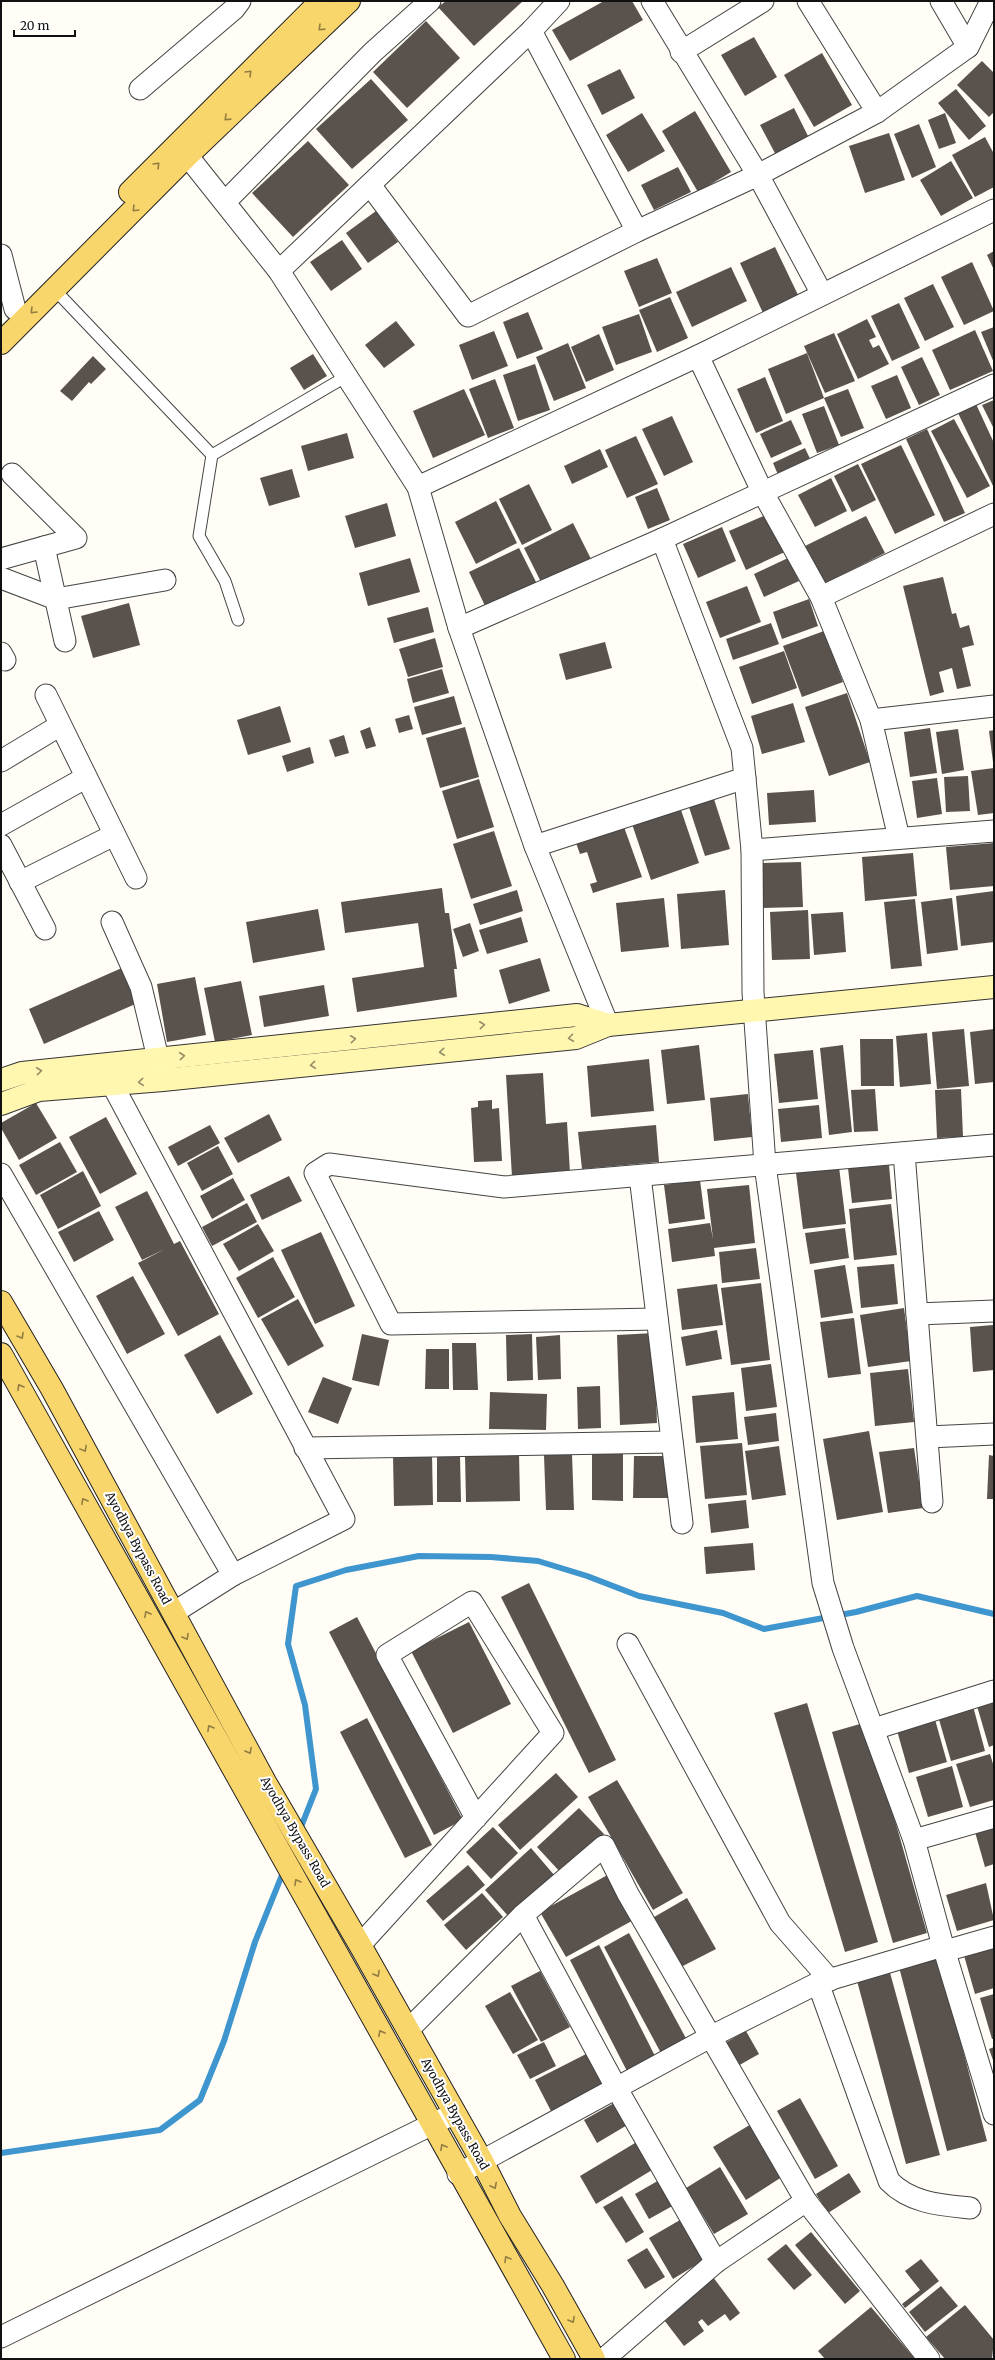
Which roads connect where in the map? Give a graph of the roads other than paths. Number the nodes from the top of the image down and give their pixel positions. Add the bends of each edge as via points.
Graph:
1 (240, 1) edge
2 (321, 1) edge
3 (349, 1) edge
4 (430, 1) edge
5 (559, 1) edge
6 (652, 1) edge
7 (763, 1) edge
8 (808, 1) edge
9 (941, 1) edge
10 (991, 1) edge
11 (531, 31) junction
12 (968, 47) junction
13 (681, 52) junction
14 (140, 89) dead end
15 (877, 112) junction
16 (182, 150) junction
17 (758, 175) junction
18 (370, 186) junction
19 (225, 202) junction
20 (994, 210) edge
21 (636, 231) junction
22 (1, 255) edge
23 (279, 271) junction
24 (55, 290) junction
25 (822, 294) junction
26 (8, 315) edge
27 (1, 344) edge
28 (698, 356) junction
29 (347, 376) junction
30 (994, 385) edge
31 (212, 455) junction
32 (12, 474) dead end
33 (418, 487) junction
34 (762, 491) junction
35 (994, 514) edge
36 (662, 539) junction
37 (44, 547) junction
38 (1, 559) edge
39 (1, 578) edge
40 (165, 580) dead end
41 (821, 597) junction
42 (56, 599) junction
43 (238, 620) dead end
44 (459, 628) junction
45 (65, 641) dead end
46 (46, 695) dead end
47 (994, 706) edge
48 (871, 720) junction
49 (59, 726) junction
50 (1, 761) edge
51 (85, 778) junction
52 (745, 778) junction
53 (1, 825) edge
54 (994, 831) edge
55 (114, 835) junction
56 (899, 838) junction
57 (1, 845) edge
58 (535, 846) junction
59 (752, 850) junction
60 (136, 878) dead end
61 (20, 882) junction
62 (112, 922) dead end
63 (45, 929) dead end
64 (994, 987) edge
65 (754, 1012) junction
66 (608, 1026) junction
67 (158, 1059) junction
68 (109, 1074) junction
69 (1, 1080) edge
70 (163, 1080) junction
71 (1, 1104) edge
72 (994, 1145) edge
73 (904, 1153) junction
74 (765, 1165) junction
75 (1, 1174) edge
76 (640, 1176) junction
77 (1, 1302) edge
78 (994, 1311) edge
79 (917, 1314) junction
80 (657, 1319) junction
81 (1, 1354) edge
82 (994, 1434) edge
83 (928, 1437) junction
84 (672, 1442) junction
85 (305, 1448) junction
86 (932, 1502) dead end
87 (682, 1523) dead end
88 (233, 1575) junction
89 (173, 1612) junction
90 (628, 1644) dead end
91 (994, 1691) edge
92 (874, 1730) junction
93 (994, 1817) edge
94 (476, 1818) junction
95 (914, 1840) junction
96 (523, 1915) junction
97 (994, 1937) edge
98 (360, 1945) junction
99 (944, 1948) junction
100 (824, 1982) junction
101 (408, 2030) junction
102 (712, 2036) junction
103 (617, 2089) junction
104 (455, 2113) junction
105 (994, 2114) edge
106 (431, 2125) junction
107 (482, 2161) junction
108 (458, 2174) junction
109 (806, 2201) junction
110 (970, 2208) dead end
111 (716, 2262) junction
112 (1, 2337) edge
113 (564, 2359) edge
114 (594, 2359) edge
115 (604, 2359) edge
116 (929, 2359) edge

1 - 14 street via 234,9
16 -> 2 main road
3 -> 16 main road
4 - 19 street via 373,52
5 - 11 street
6 - 13 street
7 - 13 street
8 - 15 street
9 - 12 street
10 - 12 street
11 - 18 street
11 - 21 street
12 - 15 street
13 - 17 street
15 - 17 street
16 - 19 street
16 -> 24 main road
26 -> 16 main road
17 - 21 street
17 - 25 street
18 - 21 street via 468,316
18 - 23 street
19 - 23 street
20 - 25 street
22 - 26 street
23 - 29 street
24 -> 27 main road
24 - 31 lane
25 - 28 street
28 - 33 street
28 - 34 street
29 - 31 lane
29 - 33 street
30 - 34 street
31 - 43 lane via 199,536 225,581
32 - 37 street via 76,538
33 - 44 street
34 - 36 street
34 - 41 street
35 - 41 street
36 - 44 street
36 - 52 street via 742,748
37 - 38 street
37 - 42 street
39 - 42 street
40 - 42 street
41 - 48 street
42 - 45 street
44 - 58 street
46 - 49 street
47 - 48 street
48 - 56 street
49 - 50 street
49 - 51 street
51 - 53 street
51 - 55 street
52 - 58 street
52 - 59 street
54 - 56 street
55 - 60 street
55 - 61 street
56 - 59 street
57 - 61 street
58 - 66 street
59 - 65 street
61 - 63 street
62 - 67 street via 141,987
64 - 65 street
65 - 66 street
65 - 74 street
67 -> 66 street via 577,1015
66 -> 70 street via 576,1038
67 - 68 street
67 - 70 street
69 -> 68 street via 22,1073
70 -> 68 street
68 - 71 street via 39,1090
68 - 85 street
72 - 73 street
73 - 74 street
73 - 79 street
74 - 76 street
74 - 92 street via 823,1583 843,1648
75 - 88 street
76 - 80 street
76 - 80 street via 504,1187 329,1164 316,1173 391,1324
77 -> 89 main road, Ayodhya Bypass Road via 52,1389
78 - 79 street
79 - 83 street
80 - 84 street
106 -> 81 main road, Ayodhya Bypass Road
82 - 83 street
83 - 86 street
84 - 85 street
84 - 87 street
85 - 88 street via 344,1519
88 - 89 street
89 -> 98 main road, Ayodhya Bypass Road via 265,1782
90 - 100 street via 780,1923
91 - 92 street
92 - 95 street
93 - 95 street
94 - 94 street via 553,1733 472,1602 387,1655
94 - 98 street
95 - 99 street
96 - 101 street
96 - 102 street via 604,1846 628,1894
96 - 103 street
97 - 99 street
98 -> 101 main road, Ayodhya Bypass Road
99 - 100 street
99 - 105 street
100 - 102 street
100 - 110 street via 890,2181 899,2192 909,2196 927,2202
101 - 104 main road, Ayodhya Bypass Road
102 - 103 street
102 - 109 street
103 - 107 street
103 - 111 street
104 - 106 street
104 - 107 main road, Ayodhya Bypass Road
108 -> 106 main road, Ayodhya Bypass Road
106 - 112 street
107 - 108 street
107 -> 114 main road, Ayodhya Bypass Road via 510,2216
113 -> 108 main road, Ayodhya Bypass Road
109 - 111 street
109 - 116 street
111 - 115 street

